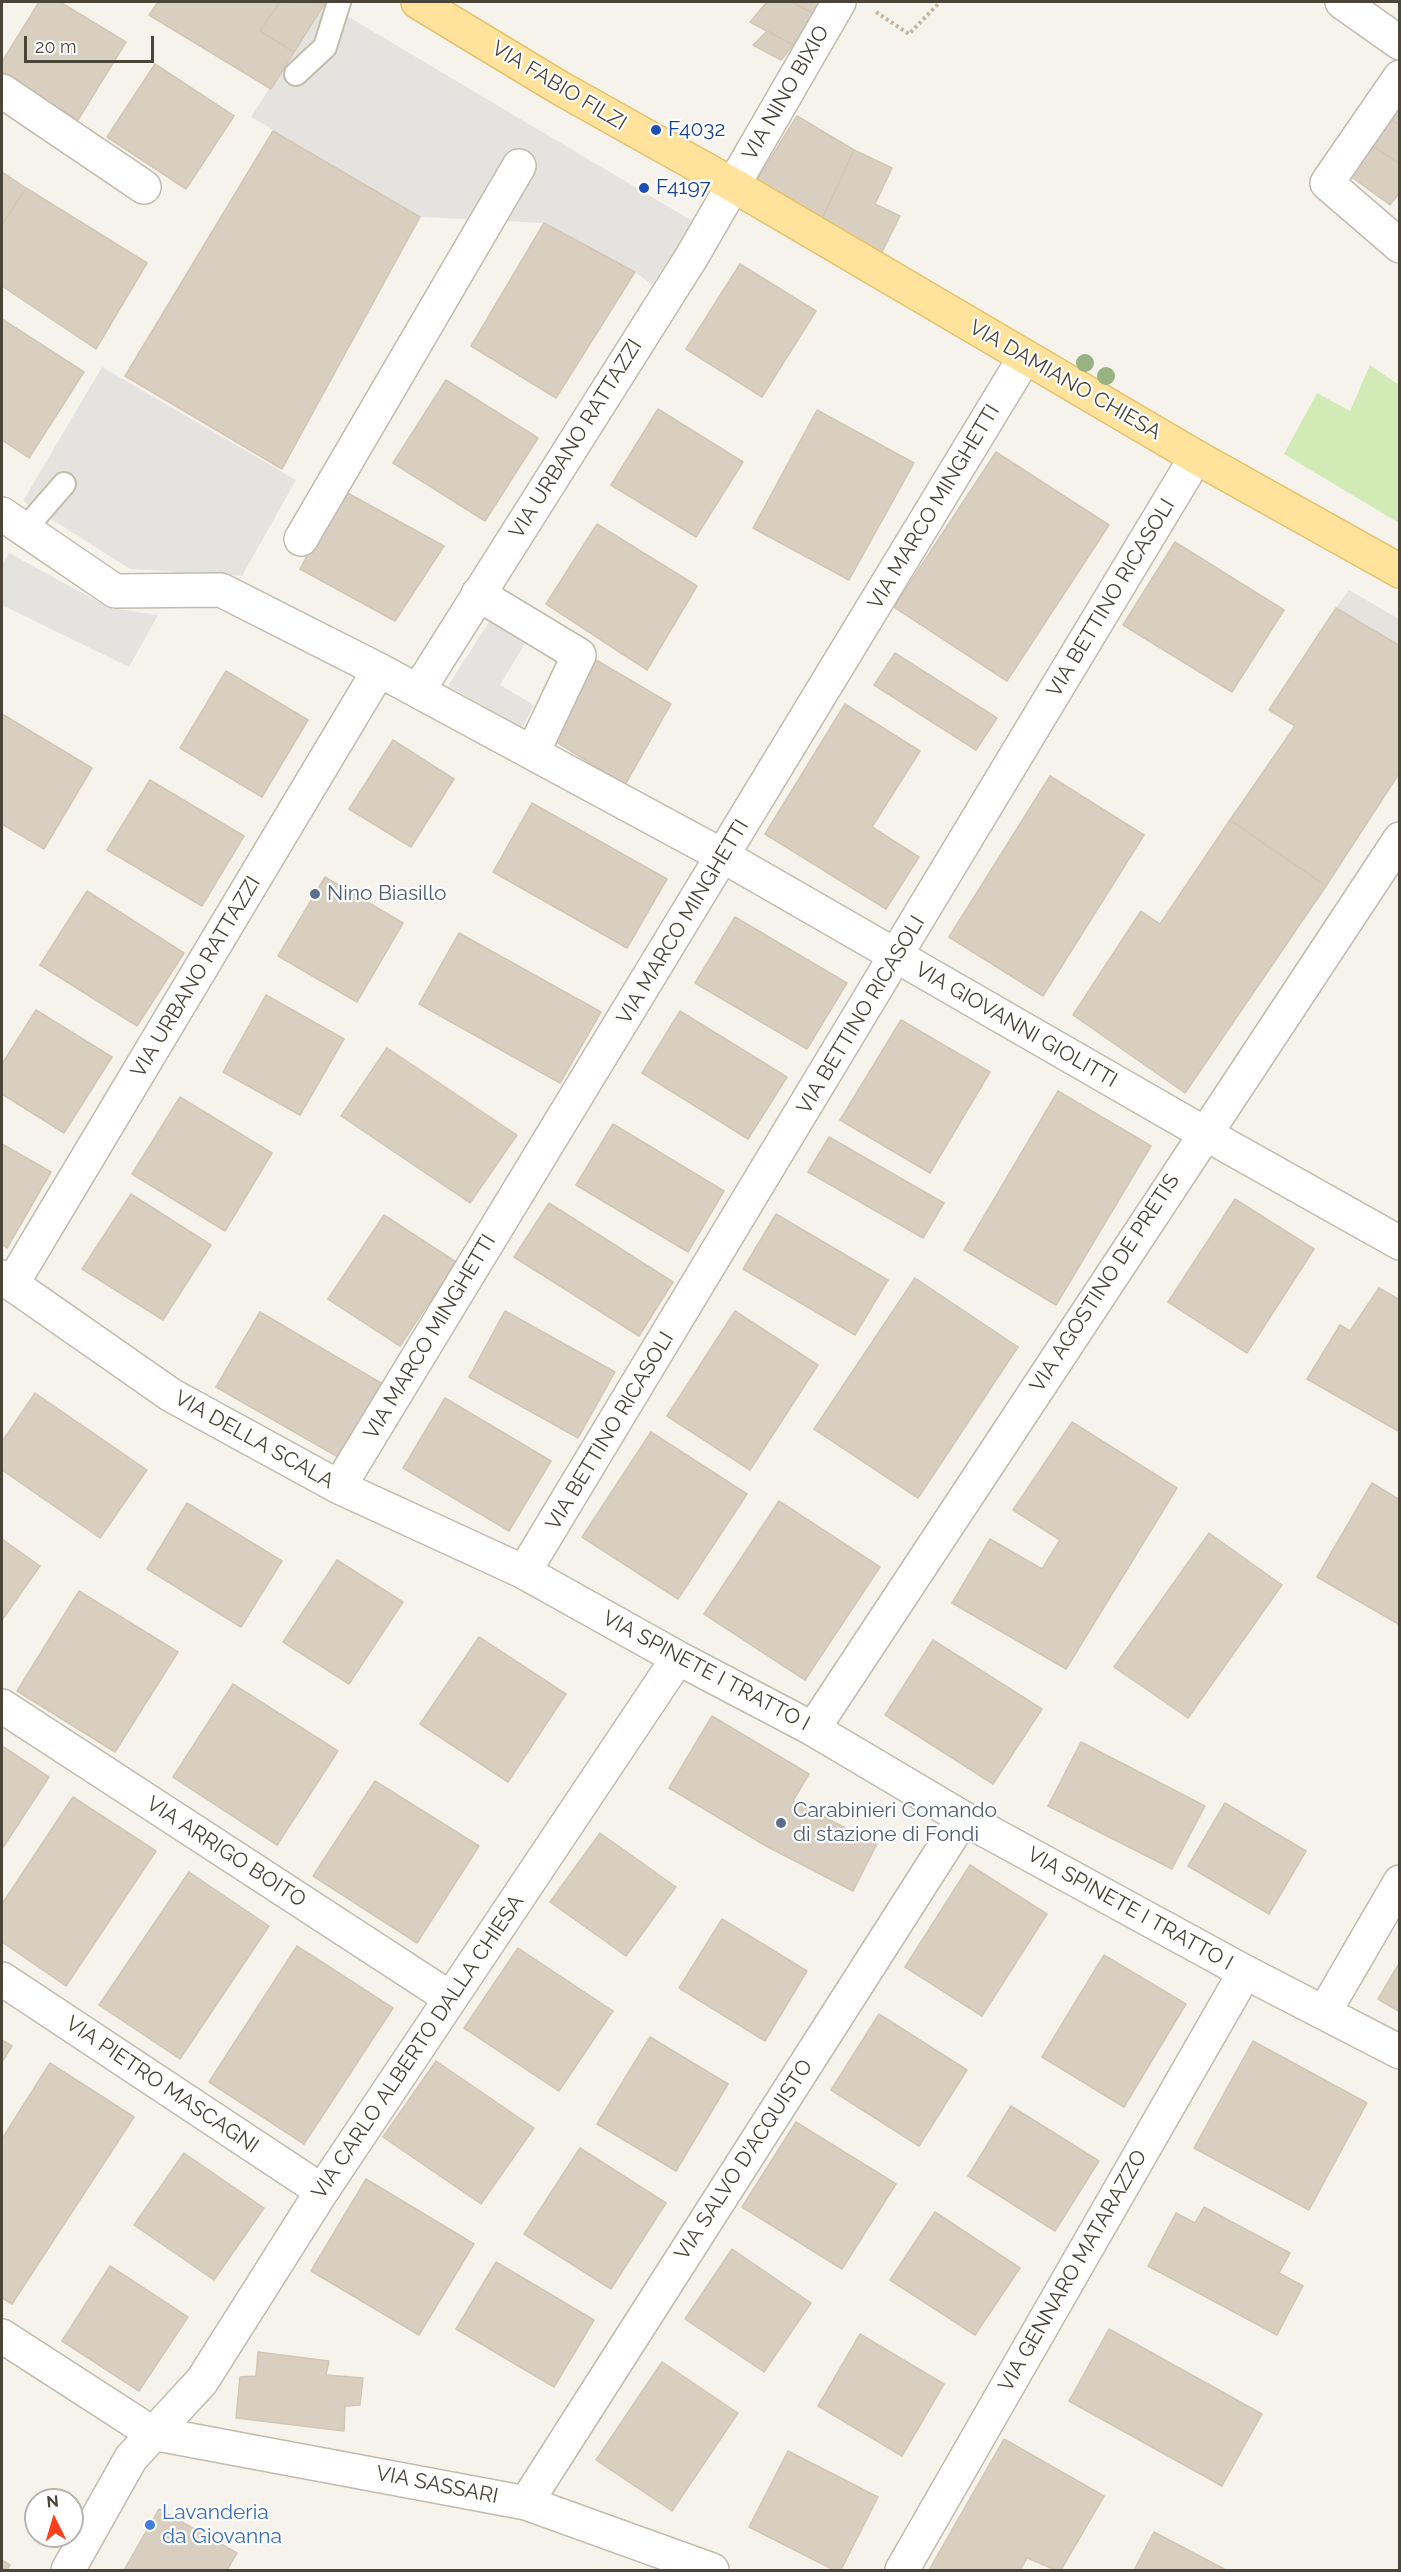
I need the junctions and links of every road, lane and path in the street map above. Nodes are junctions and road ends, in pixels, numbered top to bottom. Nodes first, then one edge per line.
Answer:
1 (339, 2) edge
2 (418, 2) edge
3 (940, 2) edge
4 (854, 5) edge
5 (1354, 5) edge
6 (1400, 43) edge
7 (296, 74) dead end
8 (1400, 77) edge
9 (2, 91) edge
10 (519, 166) dead end
11 (733, 185) junction
12 (144, 187) dead end
13 (1400, 246) edge
14 (1025, 357) junction
15 (1196, 457) junction
16 (64, 484) dead end
17 (13, 522) edge
18 (301, 538) dead end
19 (1400, 572) edge
20 (477, 594) junction
21 (380, 670) junction
22 (418, 691) junction
23 (533, 752) junction
24 (1400, 839) edge
25 (723, 856) junction
26 (896, 956) junction
27 (1204, 1133) junction
28 (1400, 1243) edge
29 (7, 1281) edge
30 (339, 1487) junction
31 (524, 1572) junction
32 (678, 1658) junction
33 (2, 1706) edge
34 (813, 1728) junction
35 (963, 1818) junction
36 (1400, 1882) edge
37 (1245, 1972) junction
38 (2, 1979) edge
39 (450, 1998) junction
40 (1324, 2011) junction
41 (1400, 2052) edge
42 (322, 2191) junction
43 (2, 2336) edge
44 (152, 2433) junction
45 (526, 2503) junction
46 (68, 2571) edge
47 (712, 2571) edge
48 (902, 2571) edge

1 - 7 lane
2 - 11 main road, VIA FABIO FILZI
3 - 4 path
4 - 11 street, VIA NINO BIXIO
5 - 6 street
8 - 13 street
9 - 12 street
10 - 18 street
11 - 14 main road, VIA DAMIANO CHIESA
11 - 20 street, VIA URBANO RATTAZZI
14 - 15 main road, VIA DAMIANO CHIESA
14 - 25 street, VIA MARCO MINGHETTI
15 - 19 main road, VIA DAMIANO CHIESA
15 - 26 street, VIA BETTINO RICASOLI
16 - 17 lane
17 - 21 street, VIA GIOVANNI GIOLITTI
20 - 22 street, VIA URBANO RATTAZZI
20 - 23 street
21 - 22 street, VIA GIOVANNI GIOLITTI
21 - 29 street, VIA URBANO RATTAZZI
22 - 23 street, VIA GIOVANNI GIOLITTI
23 - 25 street, VIA GIOVANNI GIOLITTI
24 - 27 street, VIA AGOSTINO DE PRETIS
25 - 26 street, VIA GIOVANNI GIOLITTI
25 - 30 street, VIA MARCO MINGHETTI
26 - 27 street, VIA GIOVANNI GIOLITTI
26 - 31 street, VIA BETTINO RICASOLI
27 - 28 street, VIA GIOVANNI GIOLITTI
27 - 34 street, VIA AGOSTINO DE PRETIS
29 - 30 street, VIA DELLA SCALA
30 - 31 street, VIA DELLA SCALA
31 - 32 street, VIA SPINETE I TRATTO I
32 - 34 street, VIA SPINETE I TRATTO I
32 - 39 street, VIA CARLO ALBERTO DALLA CHIESA
33 - 39 street, VIA ARRIGO BOITO
34 - 35 street, VIA SPINETE I TRATTO I
35 - 37 street, VIA SPINETE I TRATTO I
35 - 45 street, VIA SALVO D'ACQUISTO
36 - 40 street
37 - 40 street, VIA SPINETE I TRATTO I
37 - 48 street, VIA GENNARO MATARAZZO
38 - 42 street, VIA PIETRO MASCAGNI
39 - 42 street, VIA CARLO ALBERTO DALLA CHIESA
40 - 41 street, VIA SPINETE I TRATTO I
42 - 44 street, VIA CARLO ALBERTO DALLA CHIESA
43 - 44 street
44 - 45 street, VIA SASSARI
44 - 46 street, VIA CARLO ALBERTO DALLA CHIESA
45 - 47 street, VIA SASSARI

